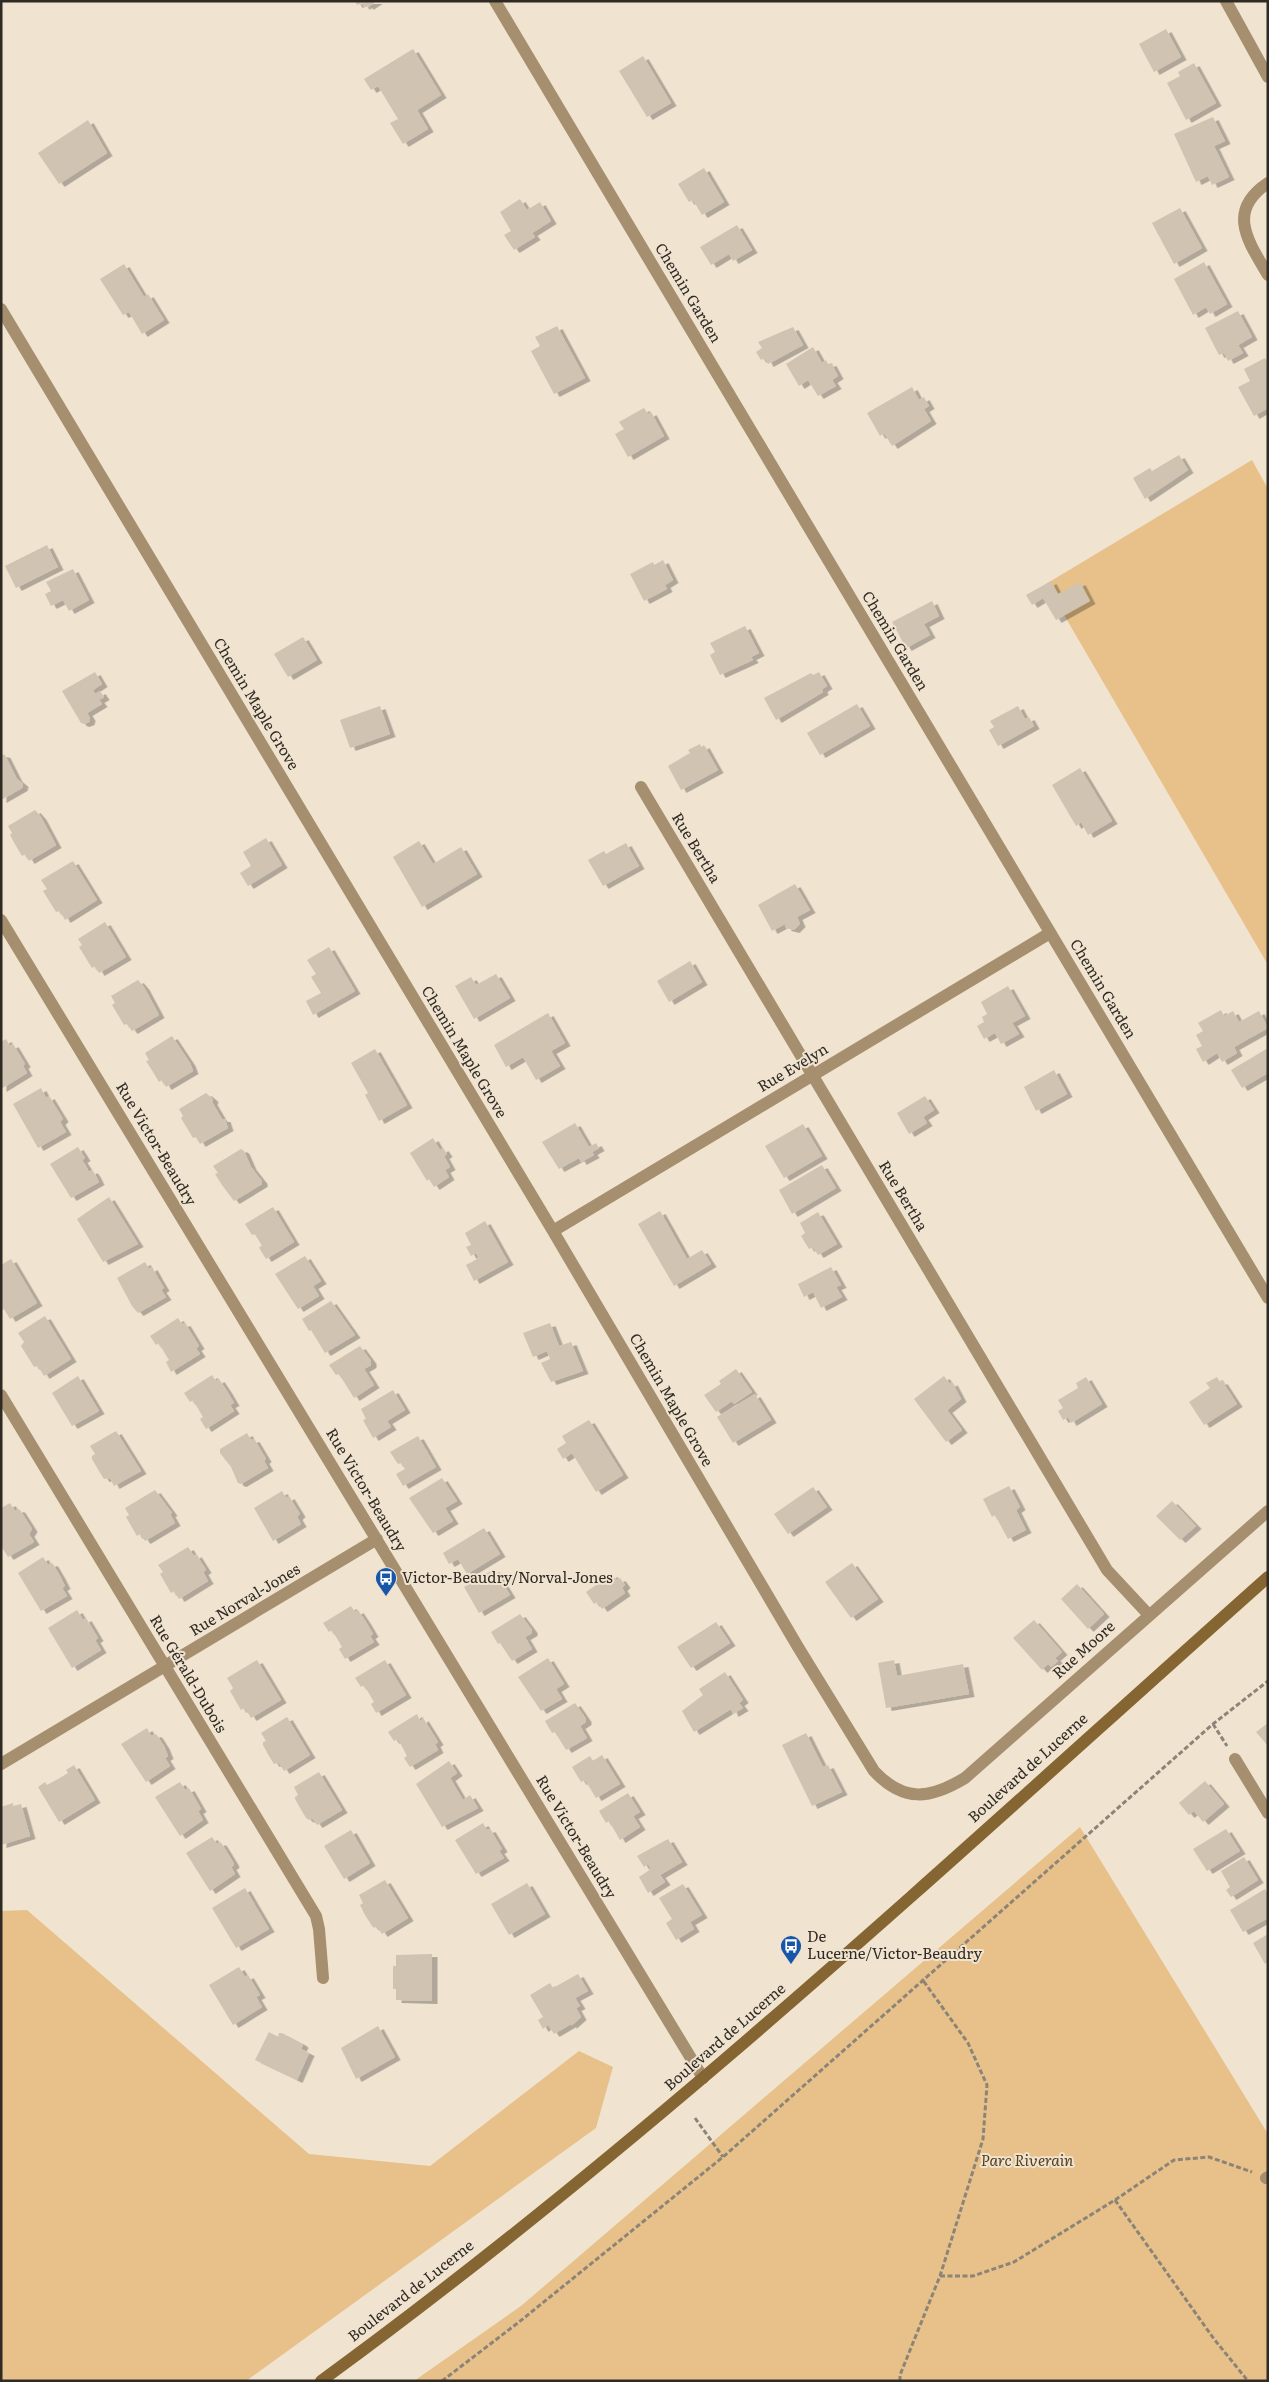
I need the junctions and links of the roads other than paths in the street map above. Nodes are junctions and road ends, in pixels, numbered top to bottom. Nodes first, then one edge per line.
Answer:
1 (495, 1) edge
2 (1226, 1) edge
3 (1268, 77) edge
4 (1268, 183) edge
5 (1268, 275) edge
6 (1, 309) edge
7 (640, 787) dead end
8 (1, 920) edge
9 (1050, 933) junction
10 (812, 1075) junction
11 (552, 1232) junction
12 (1268, 1298) edge
13 (1, 1395) edge
14 (1268, 1511) edge
15 (377, 1539) junction
16 (1268, 1577) edge
17 (1148, 1614) junction
18 (165, 1668) junction
19 (1235, 1759) road end
20 (1, 1764) edge
21 (914, 1795) joint
22 (1268, 1813) edge
23 (323, 1978) dead end
24 (703, 2078) junction
25 (321, 2381) edge

1 - 9 street, Chemin Garden
2 - 3 street
4 - 5 street
6 - 11 street, Chemin Maple Grove
7 - 10 street, Rue Bertha
8 - 15 street, Rue Victor-Beaudry
9 - 10 street, Rue Evelyn
9 - 12 street, Chemin Garden
10 - 11 street, Rue Evelyn
10 - 17 street, Rue Bertha
11 - 21 street, Chemin Maple Grove
13 - 18 street, Rue Gérald-Dubois
14 - 17 street, Rue Moore
15 - 18 street, Rue Norval-Jones
15 - 24 street, Rue Victor-Beaudry
16 - 24 main road, Boulevard de Lucerne
17 - 21 street, Rue Moore
18 - 20 street, Rue Norval-Jones
18 - 23 street, Rue Gérald-Dubois
19 - 22 street
24 - 25 main road, Boulevard de Lucerne

